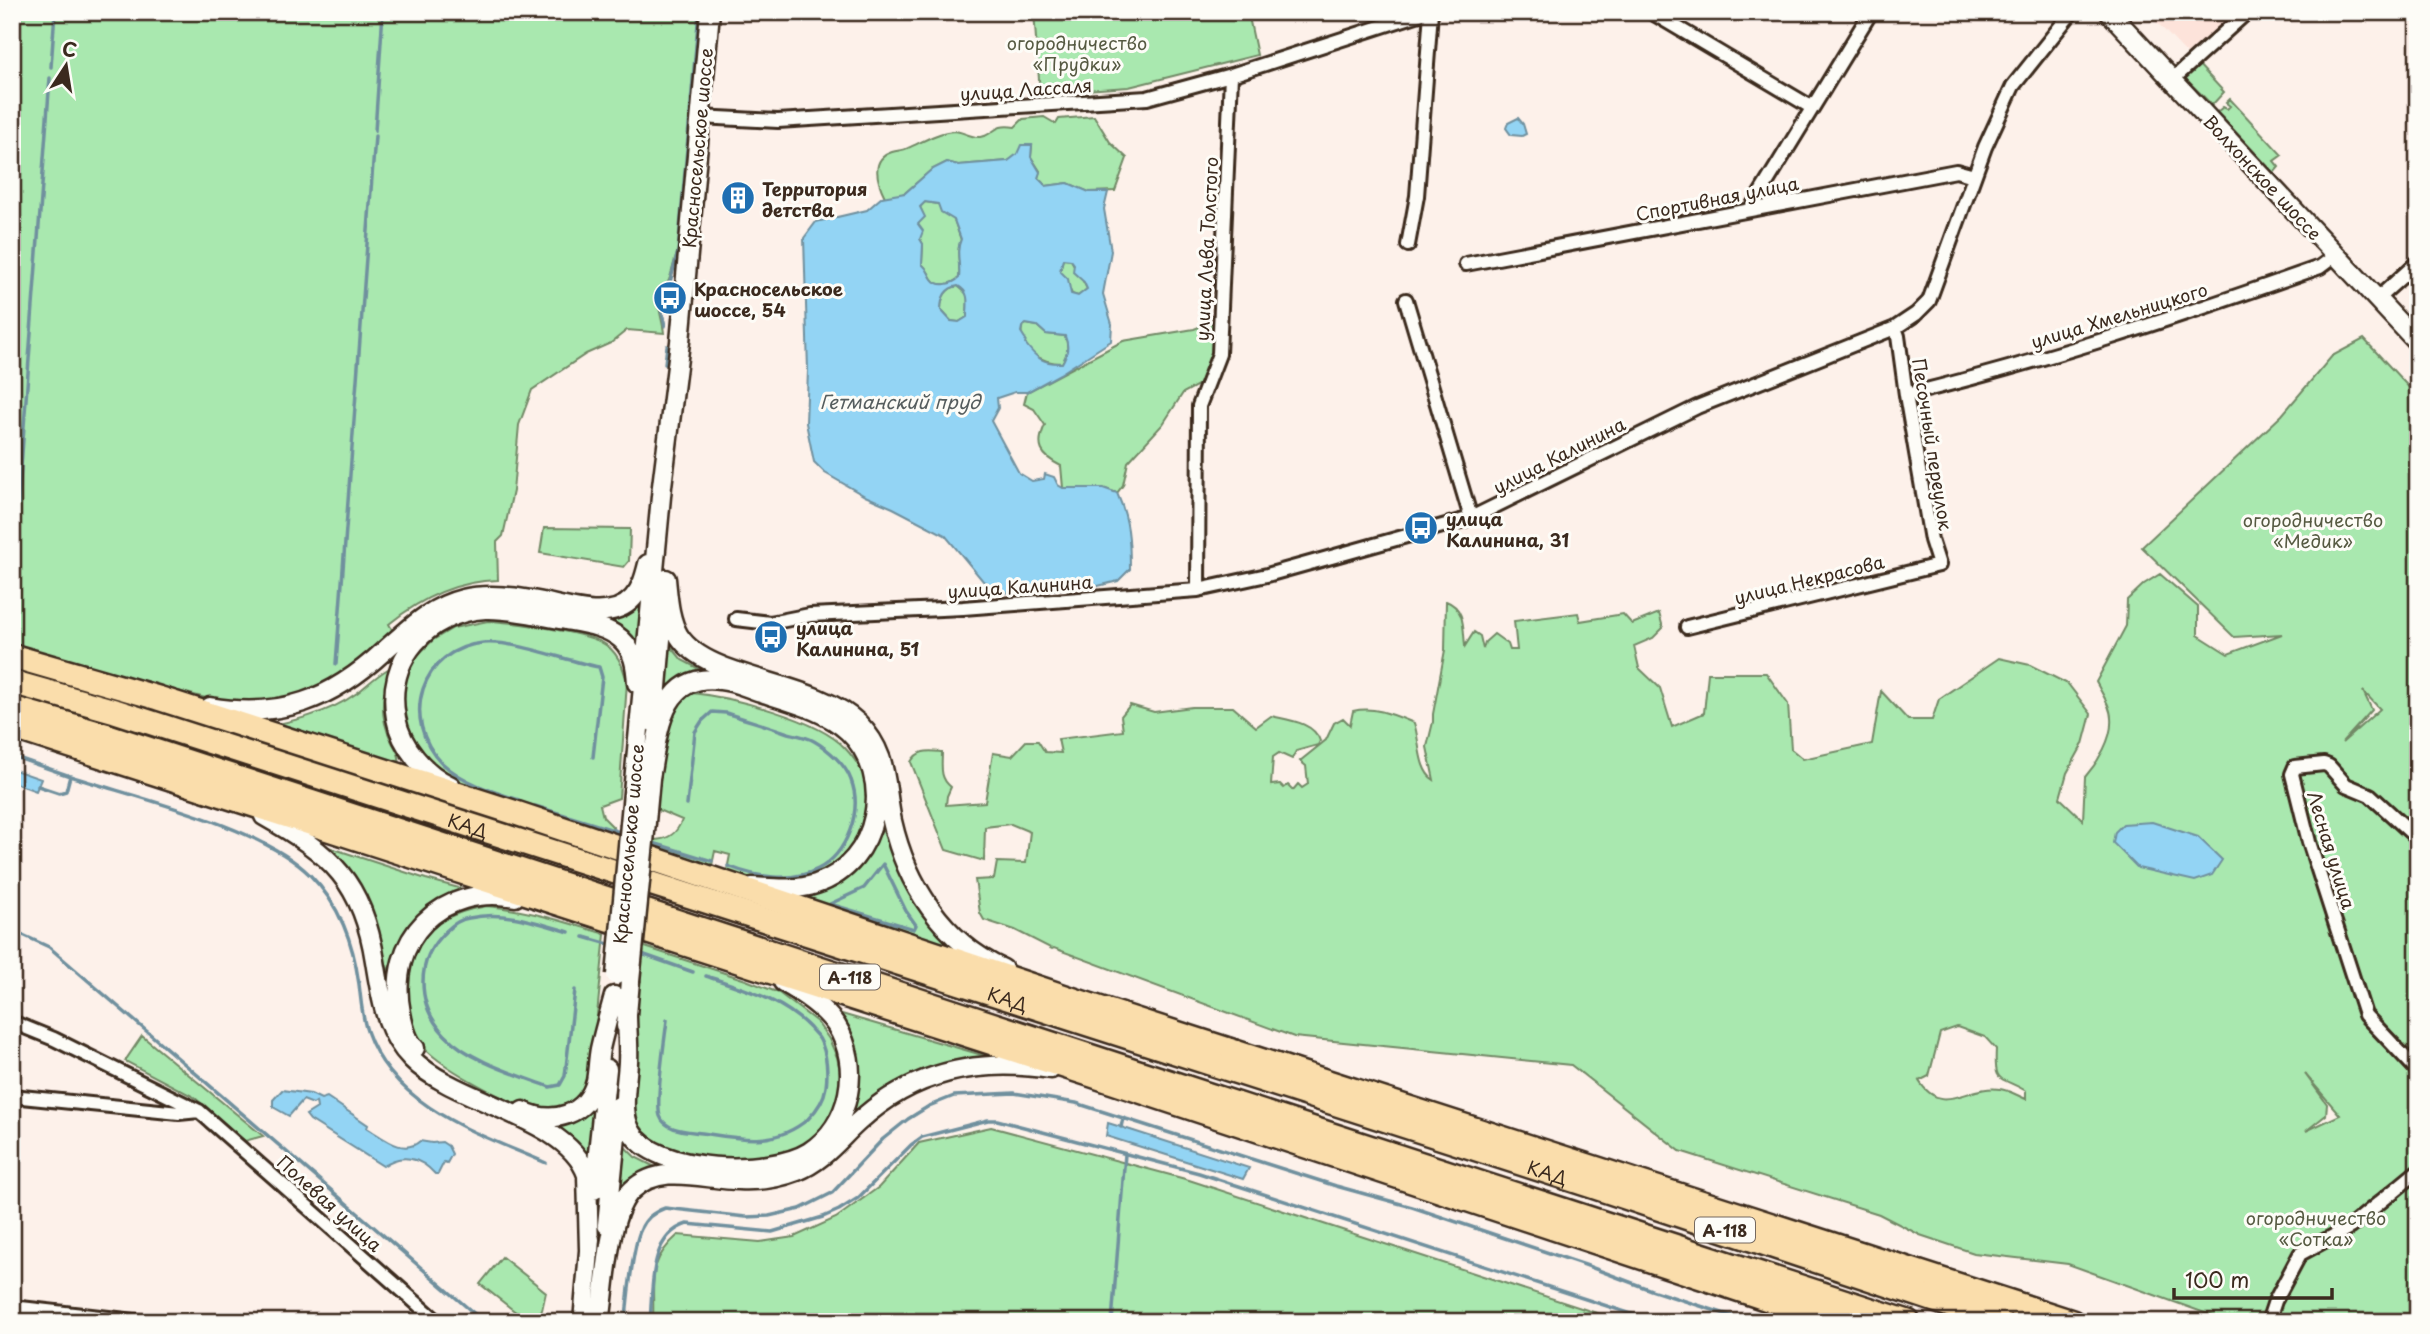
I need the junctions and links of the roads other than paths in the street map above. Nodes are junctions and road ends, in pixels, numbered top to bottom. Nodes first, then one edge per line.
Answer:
1 (710, 12) edge
2 (1428, 12) edge
3 (1651, 12) edge
4 (1678, 12) edge
5 (1871, 12) edge
6 (2072, 12) edge
7 (2109, 12) edge
8 (2247, 12) edge
9 (1670, 24) junction
10 (1231, 75) junction
11 (2172, 80) junction
12 (1811, 107) junction
13 (699, 117) junction
14 (1974, 176) junction
15 (1750, 210) junction
16 (1408, 245) dead end
17 (2336, 255) junction
18 (2418, 262) edge
19 (1466, 264) dead end
20 (2377, 299) junction
21 (1406, 300) dead end
22 (1895, 328) junction
23 (2418, 343) edge
24 (677, 367) junction
25 (1906, 395) junction
26 (662, 486) junction
27 (1471, 518) junction
28 (1939, 565) joint
29 (666, 579) junction
30 (1198, 590) junction
31 (736, 619) dead end
32 (1687, 627) dead end
33 (12, 656) edge
34 (12, 682) edge
35 (158, 698) junction
36 (12, 709) edge
37 (12, 727) edge
38 (639, 734) junction
39 (650, 778) junction
40 (224, 795) junction
41 (640, 801) junction
42 (513, 812) junction
43 (2418, 839) edge
44 (736, 886) junction
45 (584, 911) junction
46 (762, 970) junction
47 (623, 978) junction
48 (614, 996) junction
49 (1080, 1002) junction
50 (627, 1014) junction
51 (12, 1022) edge
52 (2418, 1071) edge
53 (1092, 1075) junction
54 (12, 1096) edge
55 (1392, 1102) junction
56 (199, 1111) junction
57 (2418, 1171) edge
58 (1592, 1186) junction
59 (589, 1249) junction
60 (1830, 1297) junction
61 (12, 1307) edge
62 (144, 1322) edge
63 (438, 1322) edge
64 (583, 1322) edge
65 (599, 1322) edge
66 (1837, 1322) edge
67 (1886, 1322) edge
68 (1909, 1322) edge
69 (2001, 1322) edge
70 (2072, 1322) edge
71 (2268, 1322) edge

1 - 13 main road, Красносельское шоссе
2 - 10 street, улица Лассаля
2 - 16 street
3 - 9 street
4 - 9 street
5 - 12 street
6 - 14 street, улица Калинина
7 - 11 main road, Волхонское шоссе
8 - 11 street
9 - 12 street
10 - 13 street, улица Лассаля
10 - 30 street, улица Льва Толстого
11 - 17 main road, Волхонское шоссе
12 - 15 street
13 - 24 main road, Красносельское шоссе
14 - 15 street, Спортивная улица
14 - 22 street, улица Калинина
15 - 19 street, Спортивная улица
17 - 20 main road, Волхонское шоссе
17 - 25 street, улица Хмельницкого
18 - 20 street
20 - 23 main road, Волхонское шоссе
21 - 27 street
22 - 25 street, Песочный переулок
22 - 27 street, улица Калинина
24 - 26 main road, Красносельское шоссе
24 - 29 main road, Красносельское шоссе
25 - 28 street, Песочный переулок
26 - 35 main road
26 - 38 main road, Красносельское шоссе
27 - 30 street, улица Калинина
28 - 32 street, улица Некрасова
29 - 39 main road, Красносельское шоссе
29 - 49 main road
30 - 31 street, улица Калинина
33 - 35 highway
34 - 58 highway, КАД / А-118
35 - 42 highway
36 - 60 highway, КАД / А-118
37 - 40 highway
38 - 41 main road, Красносельское шоссе
38 - 42 main road
39 - 41 main road, Красносельское шоссе
39 - 44 main road
40 - 45 highway
40 - 59 main road
41 - 47 main road, Красносельское шоссе, bridge
42 - 44 highway
43 - 52 street, Лесная улица
44 - 49 highway
45 - 46 highway
45 - 48 main road
46 - 50 main road
46 - 53 highway
47 - 48 main road, Красносельское шоссе
47 - 50 main road, Красносельское шоссе
48 - 59 main road, Красносельское шоссе
49 - 55 highway
50 - 65 main road, Красносельское шоссе
51 - 56 street, Полевая улица
53 - 65 main road
53 - 66 highway
54 - 56 street
55 - 58 highway
55 - 70 highway
56 - 63 street, Полевая улица
57 - 71 street
58 - 69 highway, КАД / А-118
59 - 64 main road, Красносельское шоссе
60 - 67 highway
60 - 68 highway, КАД / А-118
61 - 62 street

